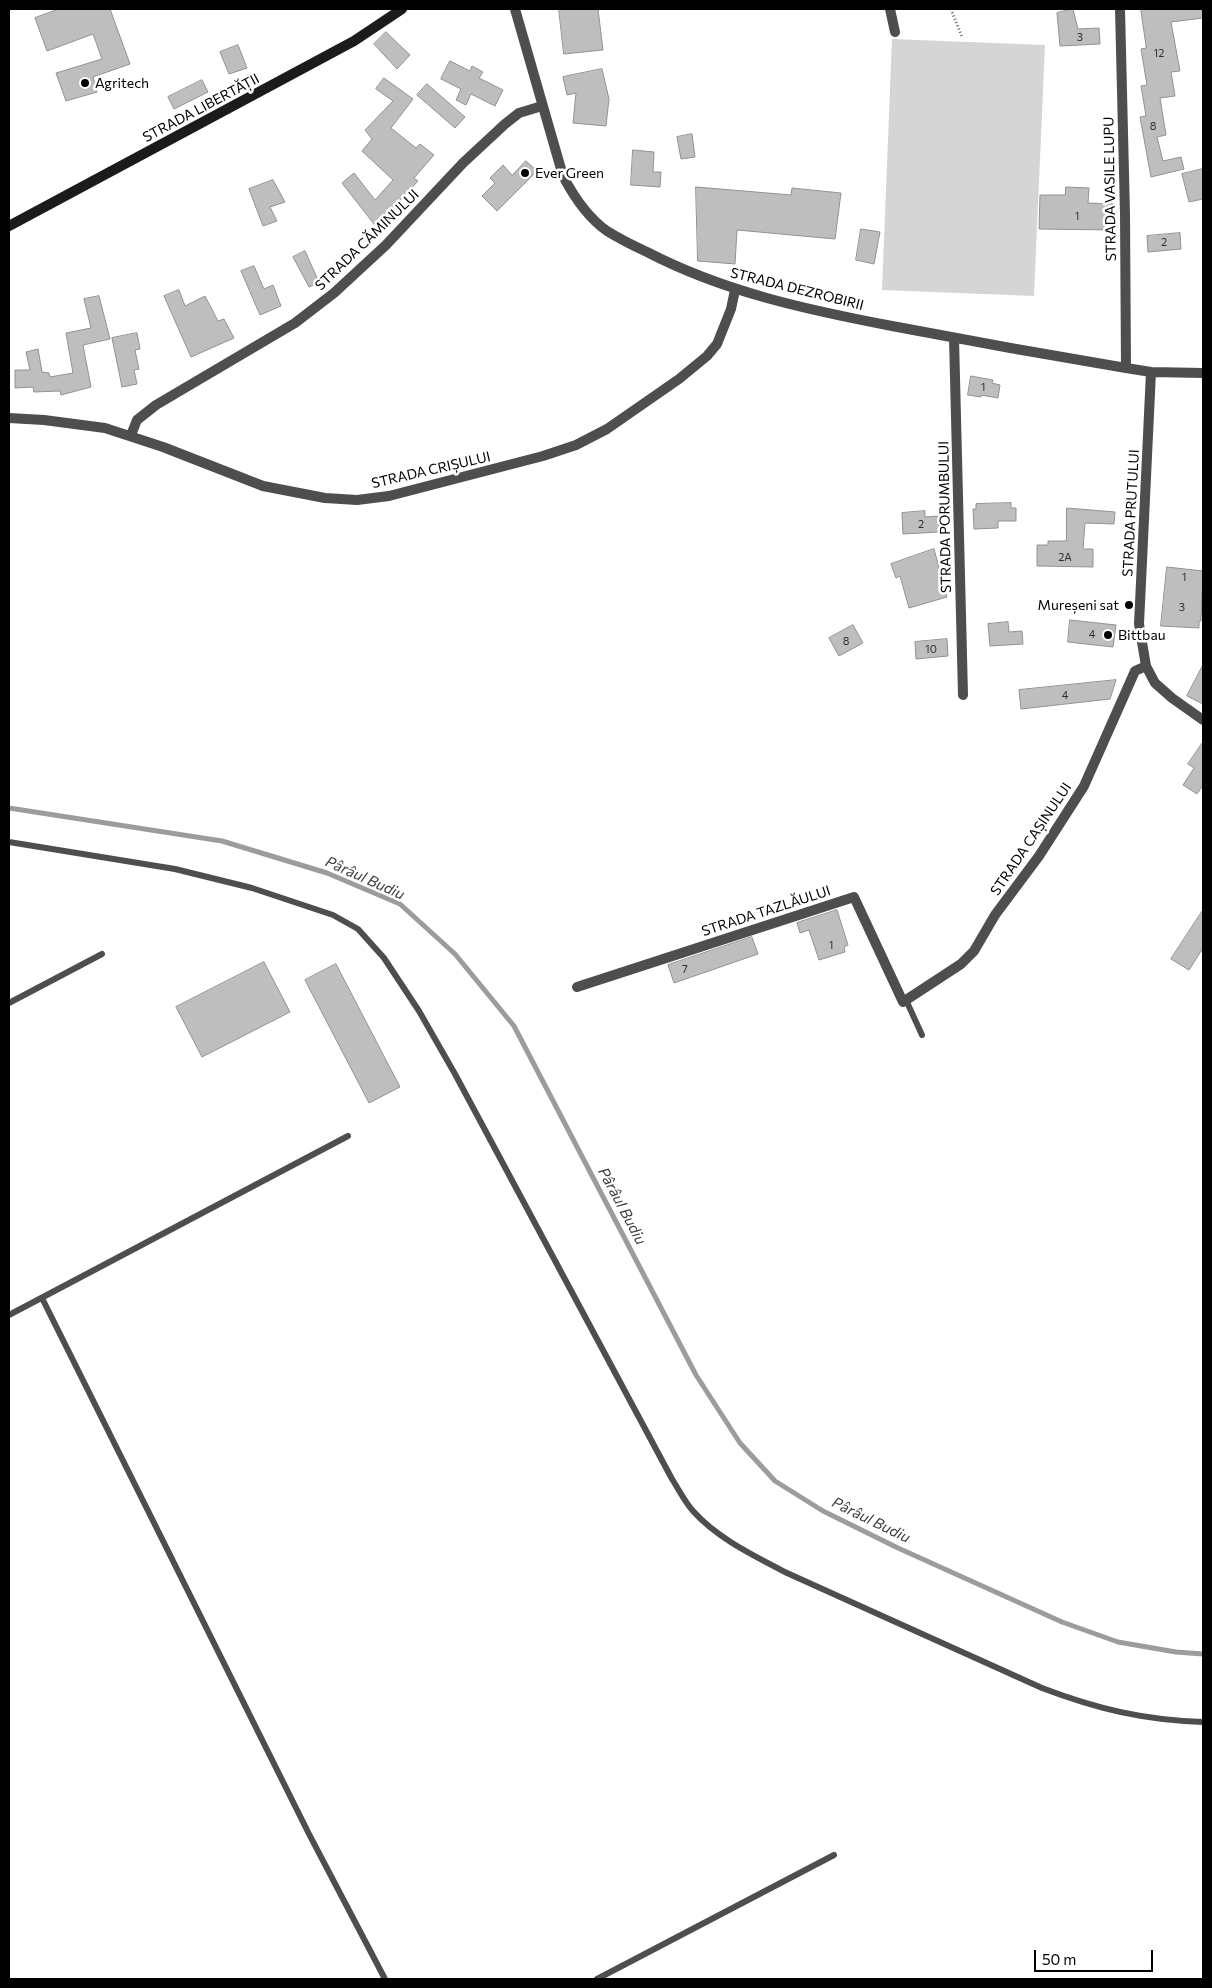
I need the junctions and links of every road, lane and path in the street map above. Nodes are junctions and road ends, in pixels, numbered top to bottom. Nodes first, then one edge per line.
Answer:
1 (402, 9) edge
2 (515, 9) edge
3 (890, 9) edge
4 (951, 9) edge
5 (1120, 9) edge
6 (895, 32) dead end
7 (962, 37) dead end
8 (542, 106) junction
9 (9, 226) edge
10 (735, 290) junction
11 (954, 338) junction
12 (1126, 368) junction
13 (1151, 372) junction
14 (1203, 373) edge
15 (9, 418) edge
16 (131, 435) junction
17 (1146, 666) junction
18 (963, 695) dead end
19 (1203, 720) edge
20 (9, 842) edge
21 (102, 954) dead end
22 (577, 988) dead end
23 (904, 1001) junction
24 (9, 1003) edge
25 (922, 1035) dead end
26 (348, 1136) dead end
27 (42, 1298) junction
28 (9, 1315) edge
29 (1203, 1722) edge
30 (834, 1855) dead end
31 (385, 1979) edge
32 (597, 1979) edge

1 - 9 main road, STRADA LIBERTĂȚII
2 - 8 street, STRADA DEZROBIRII
3 - 6 street
4 - 7 path
5 - 12 street, STRADA VASILE LUPU
8 - 10 street, STRADA DEZROBIRII
8 - 16 street, STRADA CĂMINULUI
10 - 11 street, STRADA DEZROBIRII
10 - 16 street, STRADA CRIȘULUI
11 - 12 street, STRADA DEZROBIRII
11 - 18 street, STRADA PORUMBULUI
12 - 13 street, STRADA DEZROBIRII
13 - 14 street, STRADA DEZROBIRII
13 - 17 street, STRADA PRUTULUI
15 - 16 street, STRADA CRIȘULUI
17 - 19 street, STRADA PRUTULUI
17 - 23 street, STRADA CAȘINULUI
20 - 29 lane
21 - 24 lane
22 - 23 street, STRADA TAZLĂULUI
23 - 25 lane
26 - 27 lane
27 - 28 lane
27 - 31 lane
30 - 32 lane

